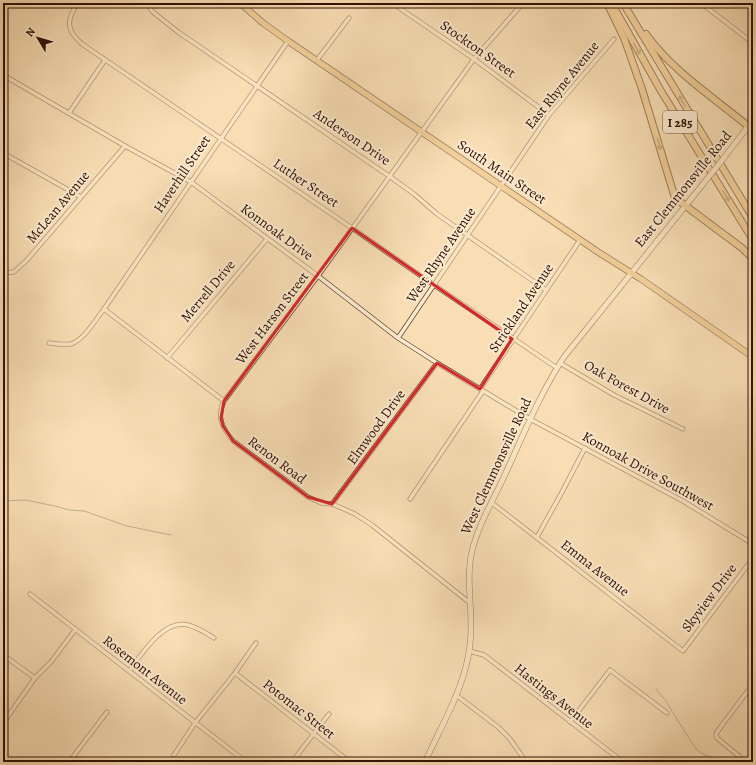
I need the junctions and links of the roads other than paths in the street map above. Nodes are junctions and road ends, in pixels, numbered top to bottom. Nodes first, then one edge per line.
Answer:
1 (78, 3) edge
2 (146, 3) edge
3 (240, 3) edge
4 (392, 3) edge
5 (522, 3) edge
6 (607, 3) edge
7 (611, 3) edge
8 (624, 3) edge
9 (702, 3) edge
10 (349, 18) dead end
11 (614, 39) dead end
12 (288, 41) junction
13 (753, 43) edge
14 (474, 59) junction
15 (105, 60) junction
16 (317, 60) junction
17 (3, 75) edge
18 (256, 85) junction
19 (68, 113) junction
20 (549, 115) junction
21 (753, 120) edge
22 (751, 128) edge
23 (422, 132) junction
24 (220, 138) junction
25 (125, 146) junction
26 (3, 153) edge
27 (389, 176) junction
28 (191, 182) junction
29 (501, 185) junction
30 (81, 197) junction
31 (686, 206) junction
32 (753, 218) edge
33 (352, 228) junction
34 (467, 236) junction
35 (266, 238) junction
36 (580, 240) junction
37 (753, 240) edge
38 (753, 259) edge
39 (3, 273) edge
40 (631, 273) junction
41 (318, 276) junction
42 (434, 286) junction
43 (546, 290) junction
44 (104, 309) junction
45 (398, 338) junction
46 (512, 339) junction
47 (49, 343) dead end
48 (753, 357) edge
49 (167, 358) junction
50 (437, 363) junction
51 (560, 363) junction
52 (557, 368) junction
53 (482, 390) junction
54 (224, 402) junction
55 (530, 419) junction
56 (683, 429) dead end
57 (585, 448) junction
58 (410, 499) dead end
59 (492, 503) junction
60 (332, 504) junction
61 (537, 537) junction
62 (753, 544) edge
63 (753, 558) edge
64 (30, 594) dead end
65 (470, 603) junction
66 (75, 630) junction
67 (214, 638) dead end
68 (256, 643) dead end
69 (469, 651) junction
70 (684, 651) joint
71 (3, 655) edge
72 (129, 671) junction
73 (235, 673) junction
74 (35, 678) junction
75 (753, 684) edge
76 (456, 695) junction
77 (107, 712) dead end
78 (667, 713) dead end
79 (330, 714) dead end
80 (570, 722) junction
81 (3, 723) edge
82 (195, 723) junction
83 (313, 734) junction
84 (174, 755) dead end
85 (69, 762) edge
86 (246, 762) edge
87 (292, 762) edge
88 (350, 762) edge
89 (425, 762) edge
90 (526, 762) edge
91 (623, 762) edge
92 (746, 762) edge

1 - 15 street, Luther Street
2 - 18 street, Anderson Drive
3 - 12 main road, South Main Street
4 - 14 street, Stockton Street
5 - 14 street, West Harson Street
6 -> 31 highway
7 -> 37 highway, I 285
8 - 22 highway
32 -> 8 highway, I 285
9 - 13 street
10 - 16 street
11 - 20 street, East Rhyne Avenue
12 - 16 main road, South Main Street
12 - 18 street, Haverhill Street
14 - 20 street, Stockton Street
14 - 23 street, West Harson Street
15 - 19 street
15 - 24 street, Luther Street
16 - 23 main road, South Main Street
17 - 19 street, Konnoak Drive
18 - 24 street, Haverhill Street
18 - 27 street, Anderson Drive
19 - 25 street, Konnoak Drive
20 - 29 street, East Rhyne Avenue
21 - 22 main road, East Clemmonsville Road
22 - 31 main road, East Clemmonsville Road, bridge
23 - 27 street, West Harson Street
23 - 29 main road, South Main Street
24 - 28 street, Haverhill Street
24 - 33 street, Luther Street
25 - 28 street, Konnoak Drive
25 - 30 street, McLean Avenue
26 - 30 street
27 - 33 street, West Harson Street
27 - 34 street, Anderson Drive
28 - 35 street, Konnoak Drive
28 - 44 street, Haverhill Street
29 - 34 street, West Rhyne Avenue
29 - 36 main road, South Main Street
30 - 39 street, McLean Avenue
31 - 38 highway
31 - 40 main road, East Clemmonsville Road
33 - 41 street, West Harson Street
33 - 42 street, Luther Street
34 - 42 street, West Rhyne Avenue
34 - 43 street, Anderson Drive
35 - 41 street, Konnoak Drive
35 - 49 street, Merrell Drive
36 - 40 main road, South Main Street
36 - 43 street, Strickland Avenue
40 - 48 main road, South Main Street
40 - 51 main road, West Clemmonsville Road
41 - 45 street, Konnoak Drive
41 - 54 street, West Harson Street
42 - 45 street, West Rhyne Avenue
42 - 46 street, Luther Street
43 - 46 street, Strickland Avenue
44 - 47 street, Haverhill Street
44 - 49 street
45 - 50 street, Konnoak Drive
46 - 52 street, Luther Street
46 - 53 street, Strickland Avenue
49 - 54 street
50 - 53 street, Konnoak Drive
50 - 60 street, Elmwood Drive
51 - 52 main road, West Clemmonsville Road
51 - 56 street, Oak Forest Drive
52 - 55 main road, West Clemmonsville Road
53 - 55 street, Konnoak Drive
53 - 58 street, Strickland Avenue
54 - 60 street, Renon Road
55 - 57 street, Konnoak Drive Southwest
55 - 59 main road, West Clemmonsville Road
57 - 61 street
57 - 62 street, Konnoak Drive Southwest
59 - 61 street, Emma Avenue
59 - 65 main road, West Clemmonsville Road
60 - 65 street, Renon Road
61 - 70 street, Emma Avenue
63 - 70 street, Skyview Drive
64 - 66 street, Rosemont Avenue
65 - 69 main road, West Clemmonsville Road
66 - 72 street, Rosemont Avenue
66 - 74 street
67 - 72 street
68 - 73 street
69 - 76 main road, West Clemmonsville Road
69 - 80 street, Hastings Avenue
71 - 74 street
72 - 82 street, Rosemont Avenue
73 - 82 street
73 - 83 street, Potomac Street
74 - 81 street
75 - 92 street
76 - 89 main road, West Clemmonsville Road
76 - 90 street
77 - 85 street
78 - 80 street
79 - 83 street
80 - 91 street, Hastings Avenue
82 - 84 street
82 - 86 street, Rosemont Avenue
83 - 87 street
83 - 88 street, Potomac Street

